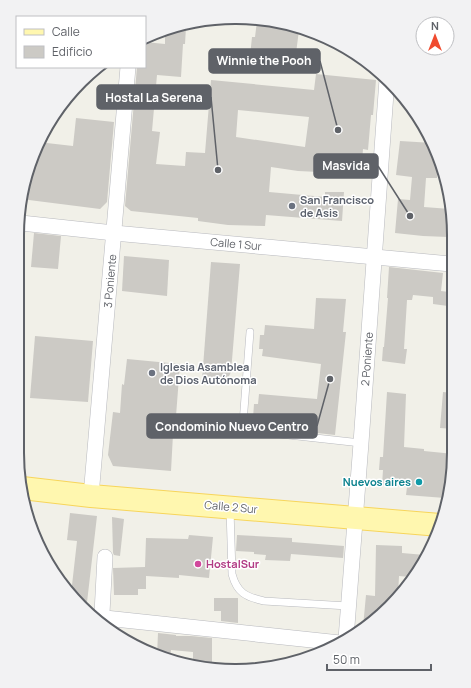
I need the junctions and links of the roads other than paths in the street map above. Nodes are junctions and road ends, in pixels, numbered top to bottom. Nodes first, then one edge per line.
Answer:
1 (128, 68) edge
2 (387, 88) edge
3 (24, 223) edge
4 (114, 233) junction
5 (374, 257) junction
6 (447, 264) edge
7 (250, 332) dead end
8 (361, 443) junction
9 (32, 490) edge
10 (91, 496) junction
11 (230, 507) junction
12 (355, 518) junction
13 (434, 525) edge
14 (105, 557) dead end
15 (348, 606) junction
16 (346, 632) edge
17 (329, 642) edge

1 - 4 street, 3 Poniente
2 - 5 street, 2 Poniente
3 - 4 street, Calle 1 Sur
4 - 5 street, Calle 1 Sur
4 - 10 street, 3 Poniente
5 - 6 street, Calle 1 Sur
5 - 8 street, 2 Poniente
7 - 8 lane
8 - 12 street, 2 Poniente
9 - 10 main road, Calle 2 Sur
10 - 11 main road, Calle 2 Sur
11 - 12 main road, Calle 2 Sur
11 - 15 lane
12 - 13 main road, Calle 2 Sur
12 - 15 street, 2 Poniente
14 - 17 street
15 - 16 street, 2 Poniente

